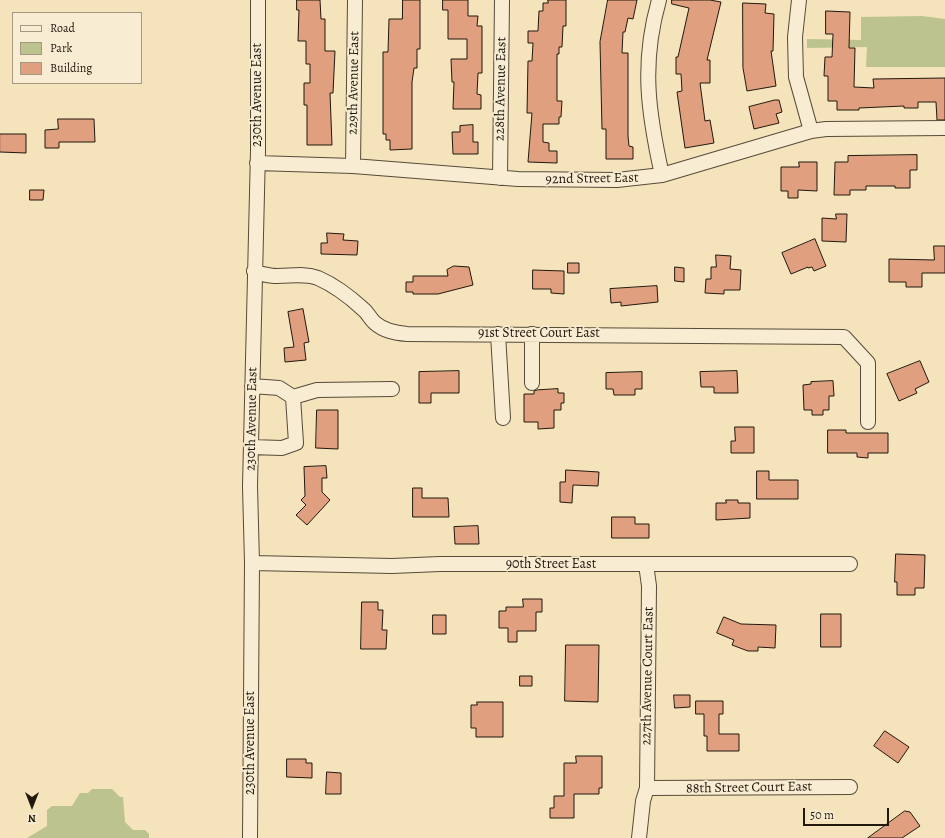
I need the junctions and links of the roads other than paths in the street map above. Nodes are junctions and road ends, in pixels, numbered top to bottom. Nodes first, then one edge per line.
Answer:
1 (258, 0) edge
2 (355, 0) edge
3 (502, 0) edge
4 (659, 0) edge
5 (799, 0) edge
6 (945, 128) edge
7 (811, 131) junction
8 (257, 163) junction
9 (353, 166) junction
10 (662, 175) junction
11 (500, 178) junction
12 (254, 271) junction
13 (498, 334) junction
14 (532, 334) junction
15 (532, 383) dead end
16 (252, 386) junction
17 (392, 389) dead end
18 (293, 396) junction
19 (503, 418) dead end
20 (868, 422) dead end
21 (251, 447) junction
22 (252, 563) junction
23 (646, 564) junction
24 (850, 564) dead end
25 (850, 787) dead end
26 (647, 788) junction
27 (250, 838) edge
28 (639, 838) edge

1 - 8 street, 230th Avenue East
2 - 9 street, 229th Avenue East
3 - 11 street, 228th Avenue East
4 - 10 street
5 - 7 street
6 - 7 street, 92nd Street East
7 - 10 street, 92nd Street East
8 - 9 street, 92nd Street East
8 - 12 street, 230th Avenue East
9 - 11 street, 92nd Street East
10 - 11 street, 92nd Street East
12 - 13 street, 91st Street Court East
12 - 16 street, 230th Avenue East
13 - 14 street, 91st Street Court East
13 - 19 street
14 - 15 street
14 - 20 street, 91st Street Court East
16 - 18 street
16 - 21 street, 230th Avenue East
17 - 18 street
18 - 21 street
21 - 22 street, 230th Avenue East
22 - 23 street, 90th Street East
22 - 27 street, 230th Avenue East
23 - 24 street, 90th Street East
23 - 26 street, 227th Avenue Court East
25 - 26 street, 88th Street Court East
26 - 28 street, 227th Avenue Court East

